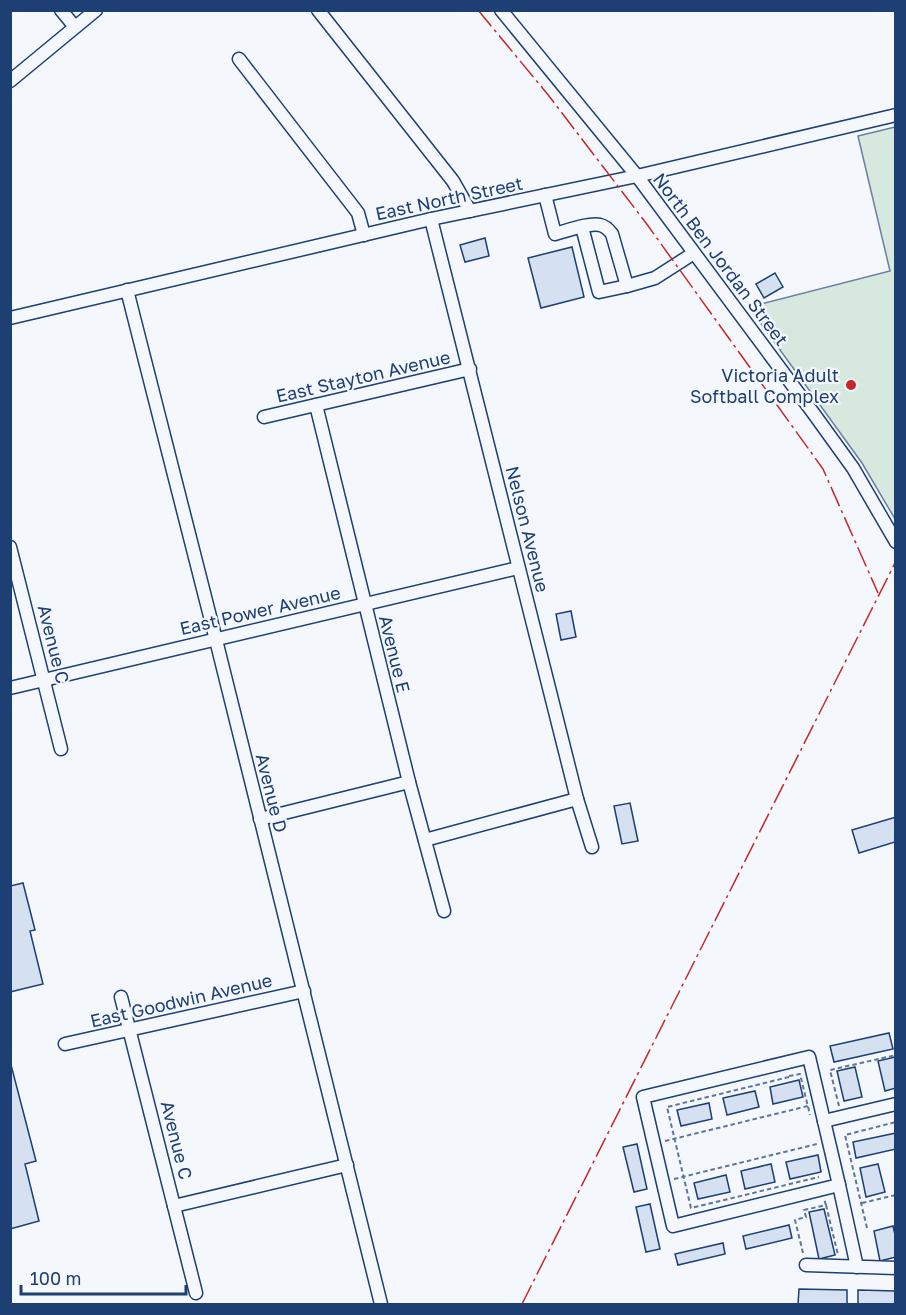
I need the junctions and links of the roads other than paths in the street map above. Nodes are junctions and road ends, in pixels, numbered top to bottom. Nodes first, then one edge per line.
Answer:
1 (61, 10) edge
2 (96, 10) edge
3 (318, 10) edge
4 (501, 10) edge
5 (75, 27) junction
6 (239, 58) dead end
7 (10, 81) edge
8 (896, 115) edge
9 (637, 176) junction
10 (545, 195) junction
11 (470, 211) junction
12 (431, 219) junction
13 (582, 227) junction
14 (364, 235) junction
15 (694, 253) junction
16 (627, 286) junction
17 (127, 290) junction
18 (10, 318) edge
19 (470, 369) junction
20 (316, 405) junction
21 (264, 417) dead end
22 (896, 542) edge
23 (10, 547) edge
24 (519, 568) junction
25 (364, 604) junction
26 (216, 640) junction
27 (45, 680) junction
28 (10, 688) edge
29 (61, 749) dead end
30 (409, 782) junction
31 (577, 799) junction
32 (260, 819) junction
33 (425, 840) junction
34 (592, 847) dead end
35 (444, 911) dead end
36 (304, 991) junction
37 (121, 997) dead end
38 (131, 1030) junction
39 (66, 1044) dead end
40 (896, 1104) edge
41 (824, 1121) junction
42 (347, 1165) junction
43 (839, 1185) junction
44 (174, 1206) junction
45 (806, 1265) road end
46 (857, 1267) junction
47 (896, 1268) edge
48 (196, 1293) dead end
49 (381, 1305) edge

1 - 5 street
2 - 5 street
3 - 11 street
4 - 9 street, North Ben Jordan Street
5 - 7 street
6 - 14 street
8 - 9 street, East North Street
9 - 10 street, East North Street
9 - 15 street, North Ben Jordan Street
10 - 11 street, East North Street
10 - 13 street
11 - 12 street, East North Street
12 - 14 street, East North Street
12 - 19 street, Nelson Avenue
13 - 16 street
13 - 16 street
14 - 17 street, East North Street
15 - 16 street
15 - 22 street, North Ben Jordan Street
17 - 18 street, East North Street
17 - 26 street, Avenue D
19 - 20 street, East Stayton Avenue
19 - 24 street, Nelson Avenue
20 - 21 street, East Stayton Avenue
20 - 25 street, Avenue E
23 - 27 street, Avenue C
24 - 25 street, East Power Avenue
24 - 31 street, Nelson Avenue
25 - 26 street, East Power Avenue
25 - 30 street, Avenue E
26 - 27 street, East Power Avenue
26 - 32 street, Avenue D
27 - 28 street, East Power Avenue
27 - 29 street, Avenue C
30 - 32 street
30 - 33 street, Avenue E
31 - 33 street
31 - 34 street, Nelson Avenue
32 - 36 street, Avenue D
33 - 35 street, Avenue E
36 - 38 street, East Goodwin Avenue
36 - 42 street, Avenue D
37 - 38 street, Avenue C
38 - 39 street, East Goodwin Avenue
38 - 44 street, Avenue C
40 - 41 street
41 - 43 street
41 - 43 street
42 - 44 street
42 - 49 street, Avenue D
43 - 46 street
44 - 48 street, Avenue C
45 - 46 street
46 - 47 street

